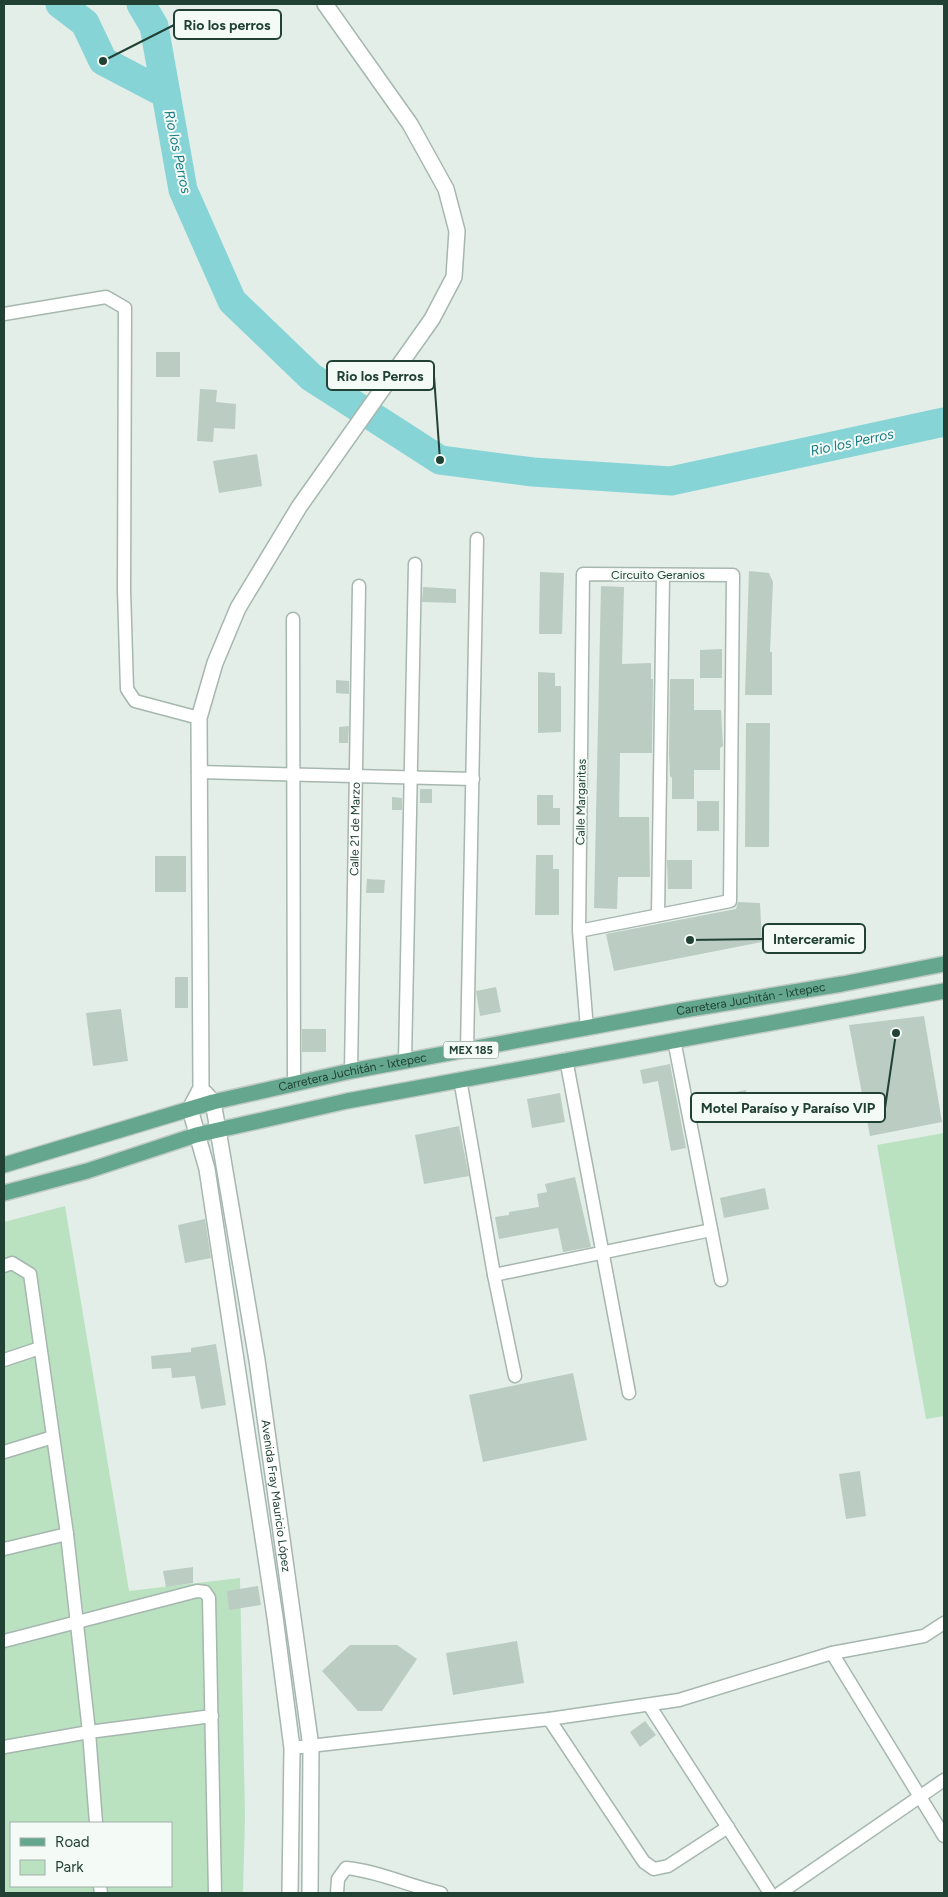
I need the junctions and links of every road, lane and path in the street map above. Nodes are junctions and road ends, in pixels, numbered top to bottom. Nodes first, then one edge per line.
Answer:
1 (325, 4) edge
2 (4, 314) edge
3 (477, 539) dead end
4 (415, 564) dead end
5 (583, 574) joint
6 (663, 576) junction
7 (359, 586) dead end
8 (293, 619) dead end
9 (199, 718) junction
10 (198, 772) junction
11 (294, 774) junction
12 (355, 776) junction
13 (413, 777) junction
14 (473, 779) junction
15 (658, 915) junction
16 (580, 931) junction
17 (944, 964) edge
18 (944, 991) edge
19 (587, 1029) junction
20 (674, 1040) junction
21 (467, 1050) junction
22 (566, 1060) junction
23 (405, 1061) junction
24 (351, 1071) junction
25 (460, 1079) junction
26 (294, 1083) junction
27 (201, 1088) junction
28 (213, 1102) junction
29 (190, 1109) junction
30 (218, 1130) junction
31 (196, 1135) junction
32 (4, 1165) edge
33 (4, 1193) edge
34 (711, 1230) junction
35 (603, 1252) junction
36 (4, 1266) edge
37 (494, 1275) junction
38 (721, 1280) dead end
39 (40, 1348) junction
40 (4, 1360) edge
41 (515, 1376) dead end
42 (629, 1393) dead end
43 (53, 1438) junction
44 (4, 1452) edge
45 (67, 1534) junction
46 (4, 1549) edge
47 (944, 1623) edge
48 (78, 1624) junction
49 (4, 1641) edge
50 (832, 1653) junction
51 (649, 1705) junction
52 (212, 1716) junction
53 (549, 1719) junction
54 (89, 1732) junction
55 (311, 1747) junction
56 (4, 1748) edge
57 (292, 1748) junction
58 (944, 1780) edge
59 (920, 1797) junction
60 (96, 1822) edge
61 (728, 1827) junction
62 (944, 1836) edge
63 (215, 1893) edge
64 (290, 1893) edge
65 (310, 1893) edge
66 (337, 1893) edge
67 (440, 1893) edge
68 (770, 1893) edge
69 (780, 1893) edge

1 - 9 street
2 - 9 street
3 - 14 street
4 - 13 street
5 - 6 street, Circuito Geranios
5 - 16 street, Calle Margaritas
6 - 15 street
6 - 15 street, Circuito Geranios
7 - 12 street, Calle 21 de Marzo
8 - 11 street
9 - 10 street
10 - 11 street
10 - 27 street
11 - 12 street
11 - 26 street
12 - 13 street
12 - 24 street, Calle 21 de Marzo
13 - 14 street
13 - 23 street
14 - 21 street
15 - 16 street
16 - 19 street, Calle Margaritas
17 - 19 main road, Carretera Juchitán - Ixtepec / MEX 185
18 - 20 main road, Carretera Juchitán - Ixtepec / MEX 185
19 - 21 main road, Carretera Juchitán - Ixtepec / MEX 185
20 - 22 main road, Carretera Juchitán - Ixtepec / MEX 185
20 - 34 street
21 - 23 main road, Carretera Juchitán - Ixtepec / MEX 185
22 - 25 main road, Carretera Juchitán - Ixtepec / MEX 185
22 - 35 street
23 - 24 main road, Carretera Juchitán - Ixtepec / MEX 185
24 - 26 main road, Carretera Juchitán - Ixtepec / MEX 185
25 - 30 main road, Carretera Juchitán - Ixtepec / MEX 185
25 - 37 street
26 - 28 main road, Carretera Juchitán - Ixtepec / MEX 185
27 - 28 street
27 - 29 street
28 - 29 main road, Carretera Juchitán - Ixtepec / MEX 185
28 - 30 street, Avenida Fray Mauricio López
29 - 31 street, Avenida Fray Mauricio López
29 - 32 main road, Carretera Juchitán - Ixtepec / MEX 185
30 - 31 main road, Carretera Juchitán - Ixtepec / MEX 185
30 - 55 street, Avenida Fray Mauricio López
31 - 33 main road, Carretera Juchitán - Ixtepec / MEX 185
31 - 57 street, Avenida Fray Mauricio López
34 - 35 street
34 - 38 street
35 - 37 street
35 - 42 street
36 - 39 street
37 - 41 street
39 - 40 street
39 - 43 street
43 - 44 street
43 - 45 street
45 - 46 street
45 - 48 street
47 - 50 street
48 - 49 street
48 - 52 street
48 - 54 street
50 - 51 street
50 - 59 street
51 - 53 street
51 - 61 street
52 - 54 street
52 - 63 street
53 - 55 street
53 - 61 street
54 - 56 street
54 - 60 street
55 - 57 street
55 - 65 street, Avenida Fray Mauricio López
57 - 64 street, Avenida Fray Mauricio López
58 - 59 street
59 - 62 street
59 - 69 street
61 - 68 street
66 - 67 street

